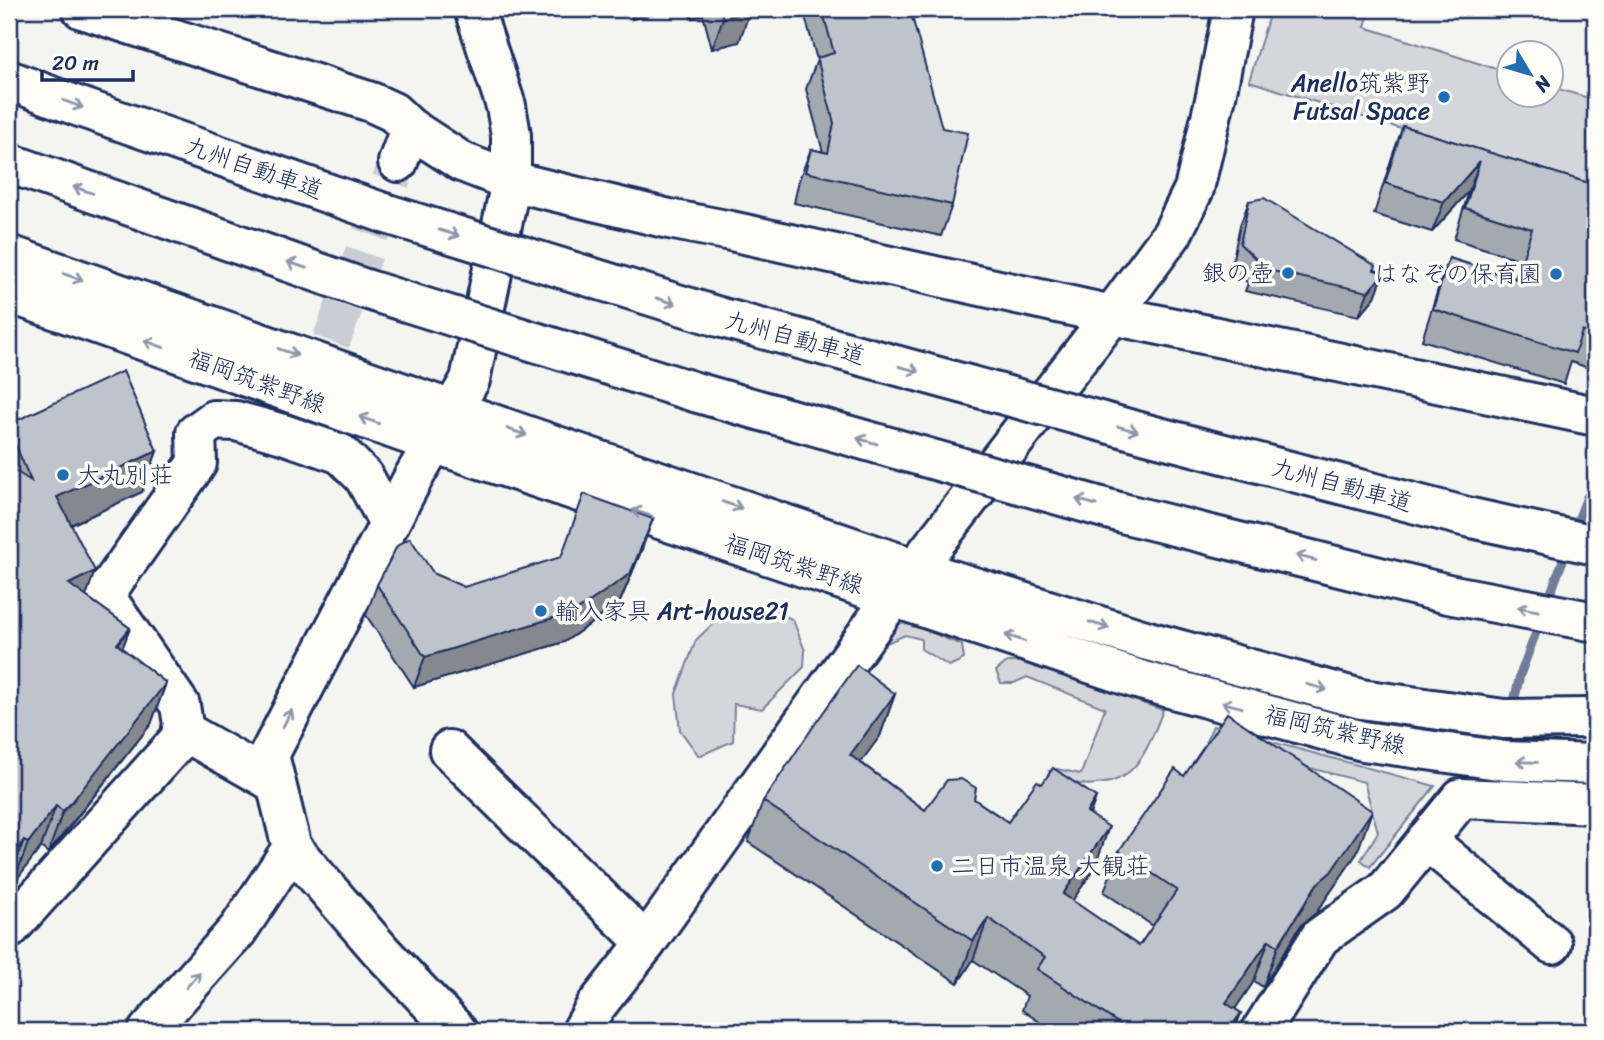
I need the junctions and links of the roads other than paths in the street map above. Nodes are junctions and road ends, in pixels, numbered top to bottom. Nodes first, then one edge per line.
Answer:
1 (82, 9) edge
2 (474, 9) edge
3 (1233, 9) edge
4 (9, 80) edge
5 (9, 163) edge
6 (511, 181) junction
7 (9, 255) edge
8 (9, 293) edge
9 (1112, 315) junction
10 (452, 410) junction
11 (1595, 416) edge
12 (433, 443) junction
13 (389, 523) junction
14 (1595, 545) edge
15 (905, 583) junction
16 (1595, 622) edge
17 (1595, 718) edge
18 (182, 730) junction
19 (449, 750) dead end
20 (1595, 764) edge
21 (275, 783) junction
22 (1595, 804) edge
23 (1426, 840) junction
24 (292, 848) junction
25 (9, 929) edge
26 (646, 943) junction
27 (1552, 944) dead end
28 (148, 1031) edge
29 (457, 1031) edge
30 (582, 1031) edge
31 (1261, 1031) edge

1 - 6 main road
2 - 6 main road
3 - 9 main road
4 -> 14 main road, 九州自動車道, bridge
16 -> 5 main road, bridge
6 - 9 main road
6 - 10 main road
7 -> 10 main road, 福岡筑紫野線
12 -> 8 main road, 福岡筑紫野線
9 - 11 main road
9 - 15 main road
10 - 12 main road
10 -> 15 main road, 福岡筑紫野線
12 - 13 main road
15 -> 12 main road, 福岡筑紫野線
13 - 18 main road
21 -> 13 main road
15 -> 17 main road, 福岡筑紫野線
20 -> 15 main road, 福岡筑紫野線
15 - 26 main road
18 - 21 main road
18 - 25 main road
19 - 26 main road
21 - 24 main road
22 - 23 main road
23 - 27 main road
23 - 31 main road
28 -> 24 main road
24 - 29 main road
26 - 30 main road

